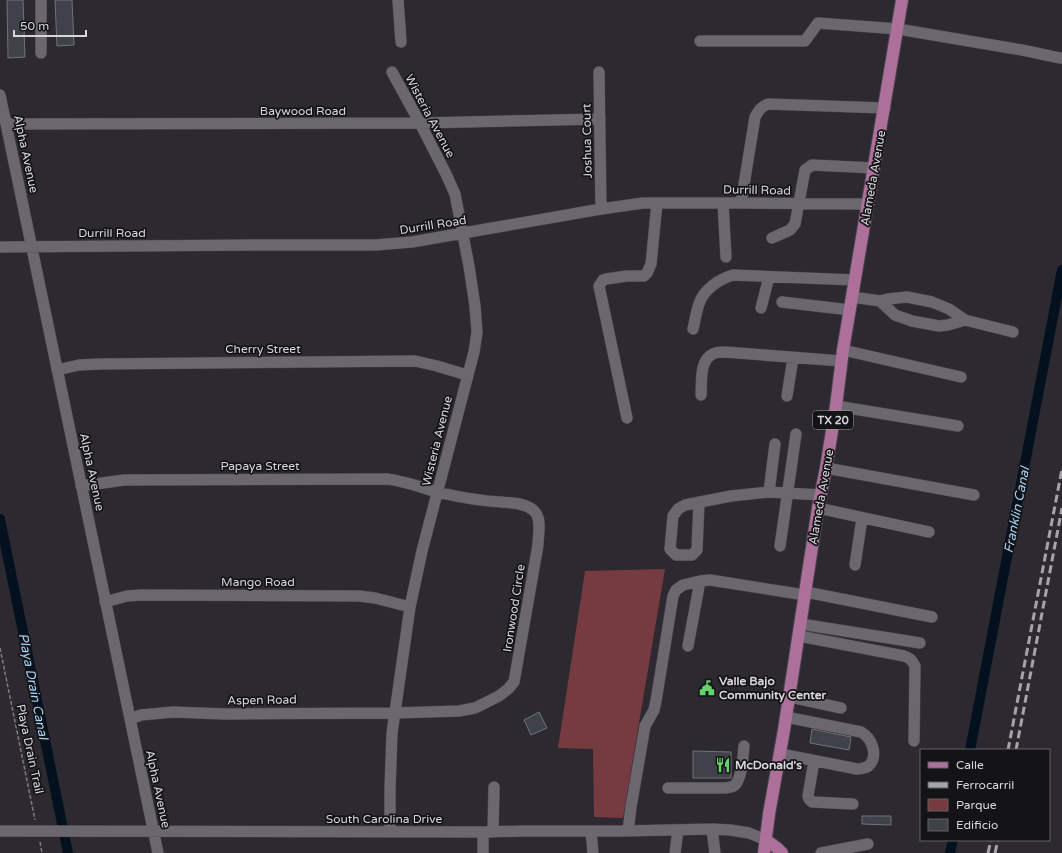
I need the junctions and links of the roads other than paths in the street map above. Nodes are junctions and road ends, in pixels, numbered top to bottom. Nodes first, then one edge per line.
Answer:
1 (41, 0) edge
2 (398, 0) edge
3 (902, 0) edge
4 (898, 29) junction
5 (700, 41) dead end
6 (401, 42) dead end
7 (41, 53) dead end
8 (1060, 58) dead end
9 (392, 72) dead end
10 (599, 72) dead end
11 (0, 95) edge
12 (885, 108) junction
13 (600, 119) junction
14 (420, 123) junction
15 (6, 124) junction
16 (874, 168) junction
17 (657, 203) junction
18 (723, 203) junction
19 (741, 203) junction
20 (798, 204) junction
21 (868, 204) junction
22 (601, 209) junction
23 (463, 234) junction
24 (772, 238) dead end
25 (0, 246) edge
26 (31, 247) junction
27 (726, 258) dead end
28 (769, 276) junction
29 (855, 280) junction
30 (852, 297) junction
31 (880, 301) junction
32 (782, 302) dead end
33 (761, 308) dead end
34 (850, 310) junction
35 (965, 320) junction
36 (693, 329) dead end
37 (1013, 332) dead end
38 (842, 355) junction
39 (793, 358) junction
40 (57, 370) junction
41 (467, 375) junction
42 (961, 377) dead end
43 (701, 395) dead end
44 (787, 396) dead end
45 (836, 406) junction
46 (627, 418) dead end
47 (958, 426) dead end
48 (796, 434) dead end
49 (775, 444) dead end
50 (826, 468) junction
51 (81, 486) junction
52 (437, 492) junction
53 (769, 492) junction
54 (788, 493) junction
55 (821, 495) junction
56 (974, 495) dead end
57 (699, 502) junction
58 (818, 508) junction
59 (862, 518) junction
60 (929, 532) dead end
61 (780, 546) dead end
62 (855, 566) dead end
63 (700, 581) junction
64 (806, 593) junction
65 (106, 602) junction
66 (410, 607) junction
67 (932, 618) dead end
68 (800, 630) junction
69 (920, 644) dead end
70 (688, 646) dead end
71 (790, 697) junction
72 (841, 708) dead end
73 (395, 713) junction
74 (786, 718) junction
75 (130, 719) junction
76 (914, 741) dead end
77 (744, 746) dead end
78 (781, 754) junction
79 (814, 762) junction
80 (494, 787) dead end
81 (668, 788) dead end
82 (853, 804) dead end
83 (712, 829) junction
84 (678, 830) junction
85 (0, 831) edge
86 (390, 831) junction
87 (591, 831) junction
88 (628, 831) junction
89 (154, 832) junction
90 (488, 832) junction
91 (766, 840) junction
92 (868, 844) dead end
93 (158, 853) edge
94 (483, 853) edge
95 (593, 853) edge
96 (675, 853) edge
97 (715, 853) edge
98 (764, 853) edge
99 (782, 853) edge
100 (821, 853) edge

1 - 7 street
2 - 6 street
3 - 4 main road, Alameda Avenue / TX 20
4 - 5 street
4 - 8 street
4 - 12 main road, Alameda Avenue / TX 20
9 - 14 street, Wisteria Avenue
10 - 13 street, Joshua Court
11 - 15 street, Alpha Avenue
12 - 16 main road, Alameda Avenue / TX 20
12 - 19 street
13 - 14 street, Baywood Road
13 - 22 street, Joshua Court
14 - 15 street, Baywood Road
14 - 23 street, Wisteria Avenue
15 - 26 street, Alpha Avenue
16 - 20 street
16 - 21 main road, Alameda Avenue / TX 20
17 - 18 street, Durrill Road
17 - 22 street, Durrill Road
17 - 46 street
18 - 19 street, Durrill Road
18 - 27 street
19 - 20 street, Durrill Road
20 - 21 street, Durrill Road
20 - 24 street
21 - 29 main road, Alameda Avenue / TX 20
22 - 23 street, Durrill Road
23 - 26 street, Durrill Road
23 - 41 street, Wisteria Avenue
25 - 26 street, Durrill Road
26 - 40 street, Alpha Avenue
28 - 29 street
28 - 33 street
28 - 36 street
29 - 30 main road, Alameda Avenue / TX 20
30 - 31 street
30 - 34 main road, Alameda Avenue / TX 20
31 - 35 street
31 - 35 street
32 - 34 street
34 - 38 main road, Alameda Avenue / TX 20
35 - 37 street
38 - 39 street
38 - 42 street
38 - 45 main road, Alameda Avenue / TX 20
39 - 43 street
39 - 44 street
40 - 41 street, Cherry Street
40 - 51 street, Alpha Avenue
41 - 52 street, Wisteria Avenue
45 - 47 street
45 - 50 main road, Alameda Avenue / TX 20
48 - 54 street
49 - 53 street
50 - 55 main road, Alameda Avenue / TX 20
50 - 56 street
51 - 52 street, Papaya Street
51 - 65 street, Alpha Avenue
52 - 66 street, Wisteria Avenue
52 - 73 street, Ironwood Circle
53 - 54 street
53 - 57 street
54 - 55 street
54 - 61 street
55 - 58 main road, Alameda Avenue / TX 20
57 - 57 street
58 - 59 street
58 - 64 main road, Alameda Avenue / TX 20
59 - 60 street
59 - 62 street
63 - 64 street
63 - 70 street
63 - 88 street
64 - 67 street
64 - 68 main road, Alameda Avenue / TX 20
65 - 66 street, Mango Road
65 - 75 street, Alpha Avenue
66 - 73 street, Wisteria Avenue
68 - 69 street
68 - 71 main road, Alameda Avenue / TX 20
68 - 76 street
71 - 72 street
71 - 74 main road, Alameda Avenue / TX 20
73 - 75 street, Aspen Road
73 - 86 street, Wisteria Avenue
74 - 78 main road, Alameda Avenue / TX 20
74 - 79 street
75 - 89 street, Alpha Avenue
77 - 81 street
78 - 79 street
78 - 91 main road, Alameda Avenue / TX 20
79 - 82 street
80 - 90 street
83 - 84 street, South Carolina Drive
83 - 91 street, South Carolina Drive
83 - 97 street
84 - 88 street, South Carolina Drive
84 - 96 street
85 - 89 street, South Carolina Drive
86 - 89 street, South Carolina Drive
86 - 90 street, South Carolina Drive
87 - 88 street, South Carolina Drive
87 - 90 street, South Carolina Drive
87 - 95 street
89 - 93 street, Alpha Avenue
90 - 94 street
91 - 98 main road, Alameda Avenue / TX 20
91 - 99 main road
92 - 100 street

